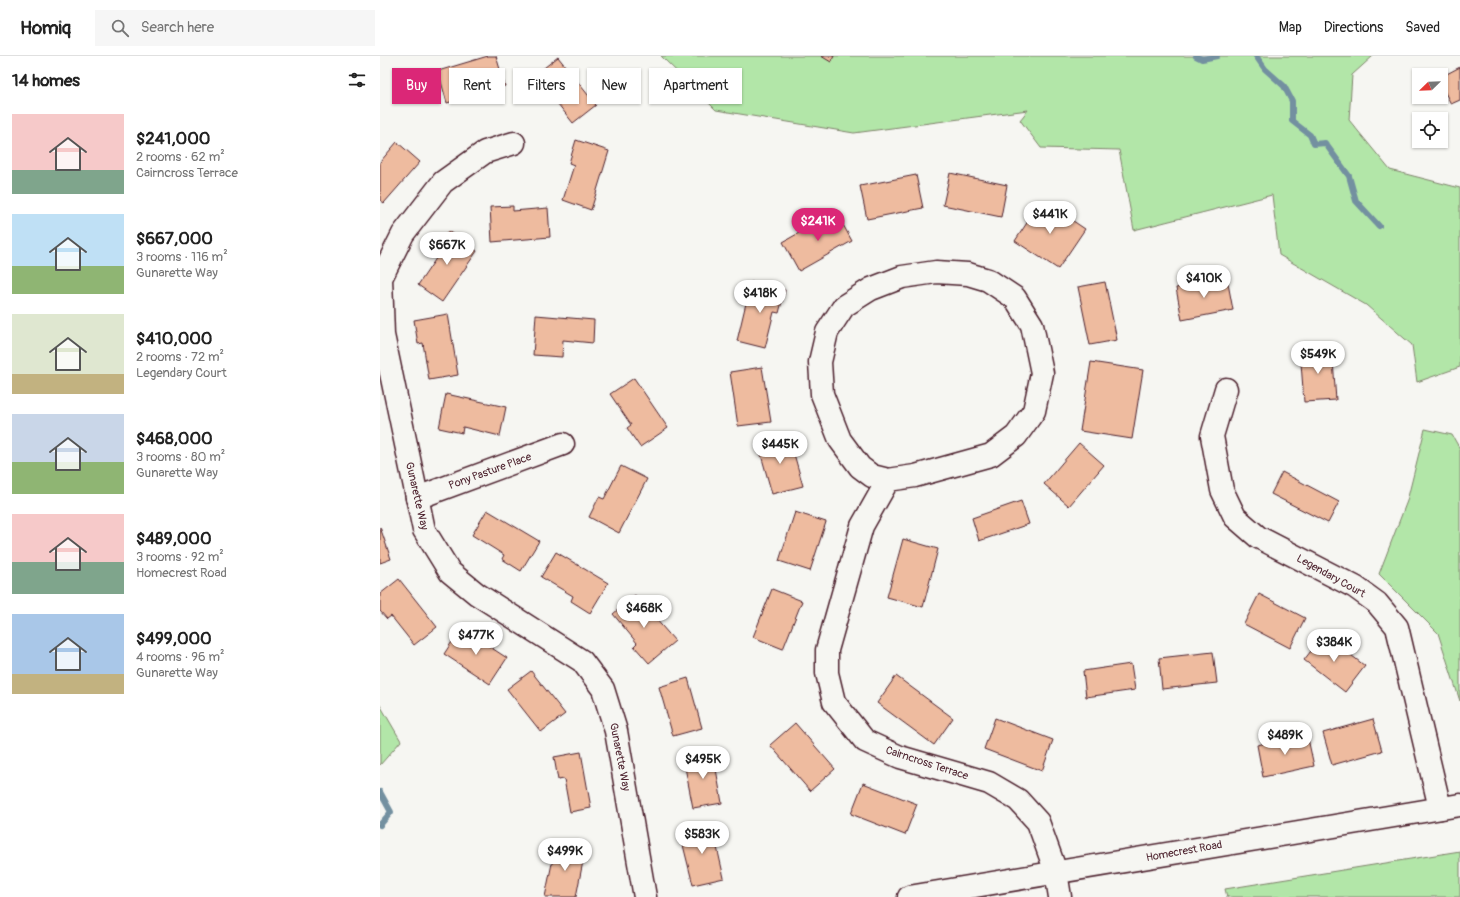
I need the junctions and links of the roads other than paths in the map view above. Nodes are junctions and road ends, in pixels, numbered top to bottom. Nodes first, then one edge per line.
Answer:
1 (514, 143) dead end
2 (1226, 389) dead end
3 (563, 444) dead end
4 (888, 480) junction
5 (416, 498) junction
6 (1450, 806) edge
7 (1056, 872) junction
8 (645, 897) edge
9 (909, 897) edge
10 (1060, 897) edge

1 - 5 street, Gunarette Way
2 - 6 street, Legendary Court
3 - 5 street, Pony Pasture Place
4 - 4 street
4 - 7 street, Cairncross Terrace
5 - 8 street, Gunarette Way
6 - 7 street, Homecrest Road
7 - 9 street, Homecrest Road
7 - 10 street, Cairncross Terrace

